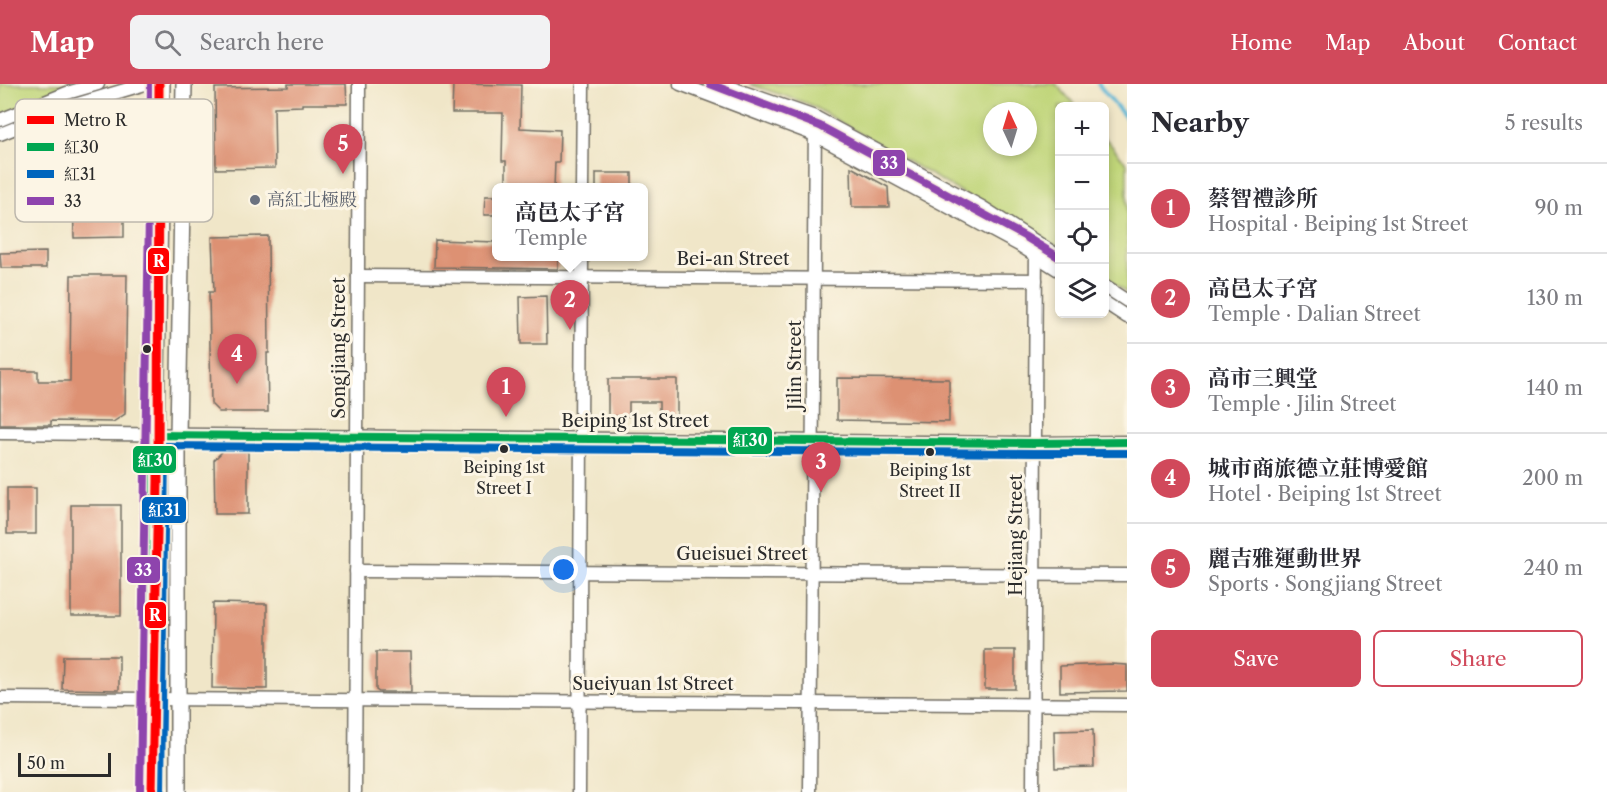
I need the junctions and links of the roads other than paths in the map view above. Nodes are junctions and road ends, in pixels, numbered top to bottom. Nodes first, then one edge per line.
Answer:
1 (98, 84) edge
2 (145, 84) edge
3 (162, 84) edge
4 (184, 84) edge
5 (359, 84) edge
6 (583, 84) edge
7 (680, 84) edge
8 (720, 84) edge
9 (52, 99) edge
10 (95, 99) edge
11 (162, 99) edge
12 (184, 99) edge
13 (15, 114) edge
14 (815, 117) junction
15 (0, 120) edge
16 (15, 128) edge
17 (0, 134) edge
18 (815, 135) junction
19 (582, 183) edge
20 (159, 222) edge
21 (182, 222) edge
22 (1036, 249) junction
23 (1055, 256) edge
24 (582, 261) edge
25 (1055, 267) edge
26 (358, 276) junction
27 (582, 277) junction
28 (814, 278) junction
29 (1036, 280) junction
30 (1109, 289) edge
31 (1127, 301) edge
32 (1109, 305) edge
33 (1127, 317) edge
34 (0, 433) edge
35 (155, 435) junction
36 (178, 435) junction
37 (357, 437) junction
38 (581, 438) junction
39 (813, 440) junction
40 (1127, 442) edge
41 (1035, 443) junction
42 (356, 571) junction
43 (580, 572) junction
44 (811, 573) junction
45 (1034, 576) junction
46 (1127, 576) edge
47 (0, 698) edge
48 (151, 700) junction
49 (178, 700) junction
50 (355, 701) junction
51 (580, 702) junction
52 (810, 703) junction
53 (1034, 705) junction
54 (1127, 705) edge
55 (150, 792) edge
56 (177, 792) edge
57 (355, 792) edge
58 (579, 792) edge
59 (810, 792) edge
60 (1033, 792) edge

1 - 9 street
2 - 10 street
3 - 11 main road
4 - 12 main road
5 - 26 street, Songjiang Street
6 - 19 street
7 - 18 street
8 - 14 street
13 - 15 street
14 - 18 street, Jilin Street
14 - 22 street
16 - 17 street
18 - 22 street
18 - 28 street, Jilin Street
20 - 35 main road
21 - 36 main road
22 - 23 street
22 - 25 street
22 - 29 street, Hejiang Street
24 - 27 street
26 - 27 street, Bei-an Street
26 - 37 street, Songjiang Street
27 - 28 street, Bei-an Street
27 - 38 street
28 - 29 street, Bei-an Street
28 - 39 street, Jilin Street
29 - 41 street, Hejiang Street
30 - 31 street
32 - 33 street
34 - 35 street, Beiping 1st Street
35 - 36 street, Beiping 1st Street
35 - 48 main road
36 - 37 street, Beiping 1st Street
36 - 49 main road
37 - 38 street, Beiping 1st Street
37 - 42 street, Songjiang Street
38 - 39 street, Beiping 1st Street
38 - 43 street
39 - 41 street, Beiping 1st Street
39 - 44 street, Jilin Street
40 - 41 street, Beiping 1st Street
41 - 45 street, Hejiang Street
42 - 43 street, Gueisuei Street
42 - 50 street, Songjiang Street
43 - 44 street, Gueisuei Street
43 - 51 street
44 - 45 street, Gueisuei Street
44 - 52 street, Jilin Street
45 - 46 street, Gueisuei Street
45 - 53 street, Hejiang Street
47 - 48 street, Sueiyuan 1st Street
48 - 49 street, Sueiyuan 1st Street
48 - 55 main road
49 - 50 street, Sueiyuan 1st Street
49 - 56 main road
50 - 51 street, Sueiyuan 1st Street
50 - 57 street, Songjiang Street
51 - 52 street, Sueiyuan 1st Street
51 - 58 street
52 - 53 street, Sueiyuan 1st Street
52 - 59 street, Jilin Street
53 - 54 street, Sueiyuan 1st Street
53 - 60 street, Hejiang Street

